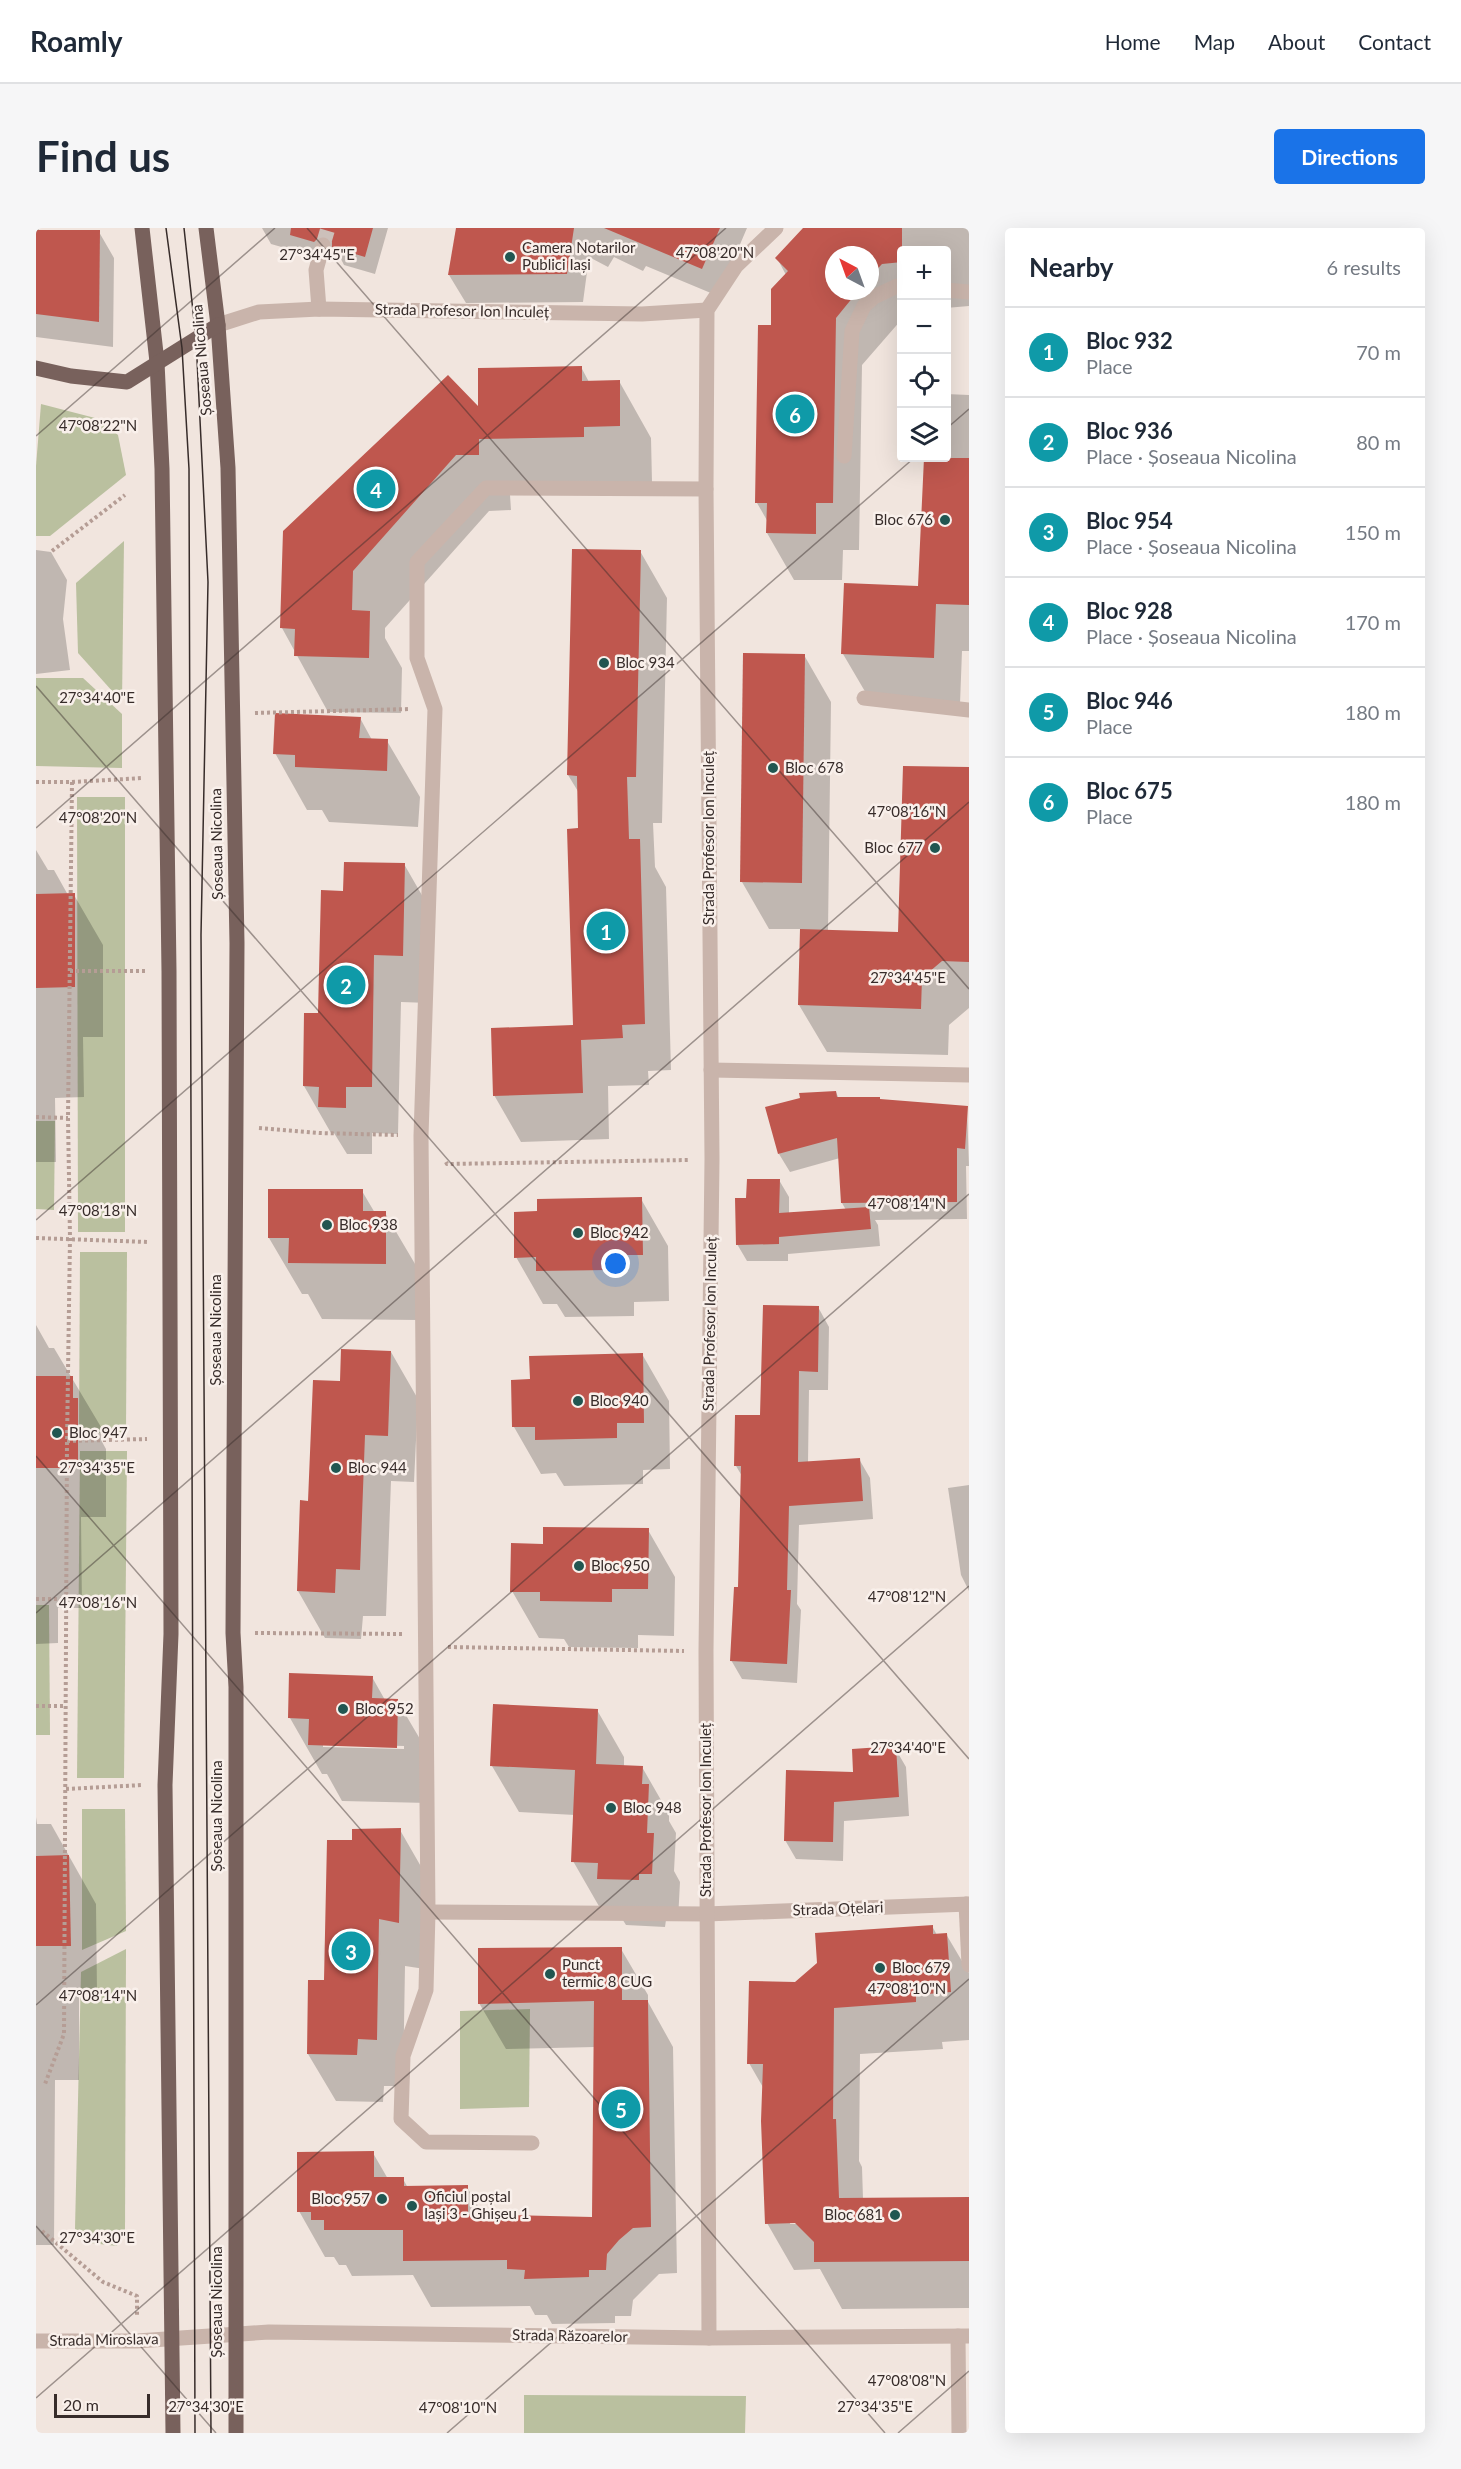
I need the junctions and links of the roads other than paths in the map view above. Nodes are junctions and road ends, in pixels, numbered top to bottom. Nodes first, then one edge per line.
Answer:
1 (142, 228) edge
2 (206, 228) edge
3 (776, 228) edge
4 (323, 245) tunnel mouth
5 (897, 286) edge
6 (951, 290) edge
7 (969, 292) edge
8 (319, 309) junction
9 (707, 310) junction
10 (218, 325) junction
11 (157, 362) junction
12 (36, 368) edge
13 (844, 456) dead end
14 (706, 489) junction
15 (864, 698) dead end
16 (969, 710) edge
17 (711, 1070) junction
18 (969, 1075) edge
19 (968, 1904) edge
20 (428, 1912) junction
21 (706, 1914) junction
22 (969, 1965) edge
23 (532, 2143) dead end
24 (235, 2333) junction
25 (963, 2336) edge
26 (709, 2338) junction
27 (172, 2339) junction
28 (36, 2341) edge
29 (172, 2433) edge
30 (236, 2433) edge
31 (959, 2433) edge

1 - 11 main road
2 - 10 main road, Șoseaua Nicolina
3 - 9 street
4 - 8 street
5 - 13 street
6 - 7 street
8 - 9 street, Strada Profesor Ion Inculeț
8 - 10 street, Strada Profesor Ion Inculeț
9 - 14 street, Strada Profesor Ion Inculeț
10 - 11 main road
10 - 24 main road, Șoseaua Nicolina
11 - 12 main road
11 - 27 main road
14 - 17 street, Strada Profesor Ion Inculeț
14 - 20 street
15 - 16 street
17 - 18 street
17 - 21 street, Strada Profesor Ion Inculeț
19 - 21 street, Strada Oțelari
19 - 22 street
20 - 21 street, Strada Oțelari
20 - 23 street
21 - 26 street, Strada Profesor Ion Inculeț
24 - 26 street, Strada Răzoarelor
24 - 27 street, Strada Răzoarelor
24 - 30 main road, Șoseaua Nicolina
25 - 26 street, Strada Răzoarelor
25 - 31 street
27 - 28 street, Strada Miroslava
27 - 29 main road

